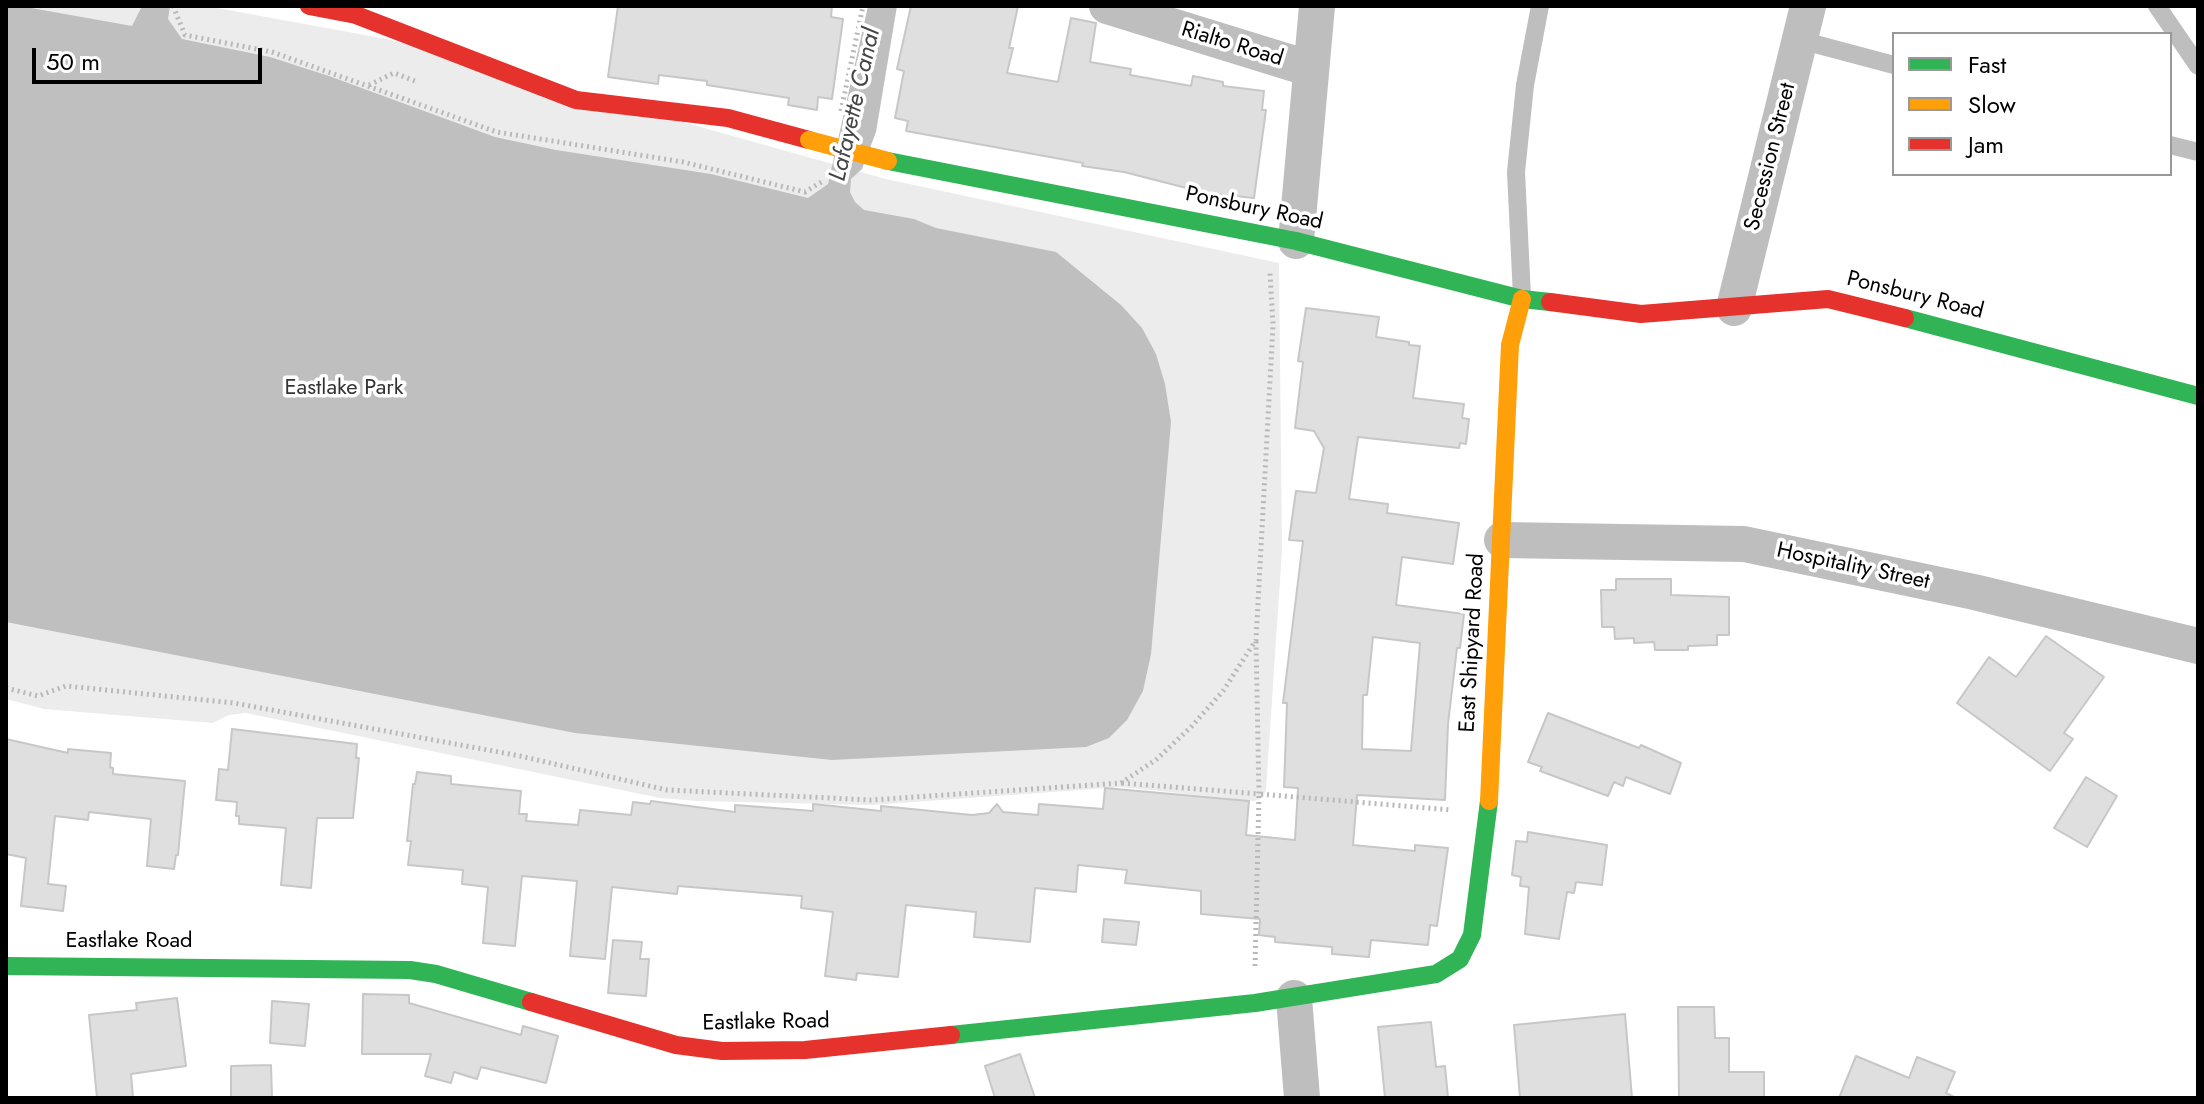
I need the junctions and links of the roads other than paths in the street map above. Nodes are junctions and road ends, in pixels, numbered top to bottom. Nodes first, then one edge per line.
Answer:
1 (309, 6) edge
2 (1107, 6) edge
3 (1317, 6) edge
4 (1540, 6) edge
5 (2157, 6) edge
6 (357, 10) edge
7 (1804, 23) edge
8 (1892, 64) edge
9 (2198, 66) edge
10 (1311, 69) junction
11 (2172, 146) edge
12 (2198, 152) edge
13 (1282, 238) junction
14 (1522, 299) junction
15 (1734, 308) junction
16 (2198, 396) edge
17 (1502, 540) junction
18 (2198, 646) edge
19 (6, 966) edge
20 (1436, 974) joint
21 (1294, 998) junction
22 (1302, 1098) edge

1 - 6 street, Ponsbury Road
2 - 10 street, Rialto Road
3 - 10 street
4 - 14 lane
5 - 9 lane
6 - 13 street, Ponsbury Road, bridge
7 - 8 lane
7 - 15 street, Secession Street
10 - 13 street
11 - 12 lane
13 - 14 street, Ponsbury Road
14 - 15 street, Ponsbury Road
14 - 17 street, East Shipyard Road
15 - 16 street, Ponsbury Road
17 - 18 street, Hospitality Street
17 - 20 street, East Shipyard Road
19 - 21 street, Eastlake Road
20 - 21 street, Eastlake Road
21 - 22 street

